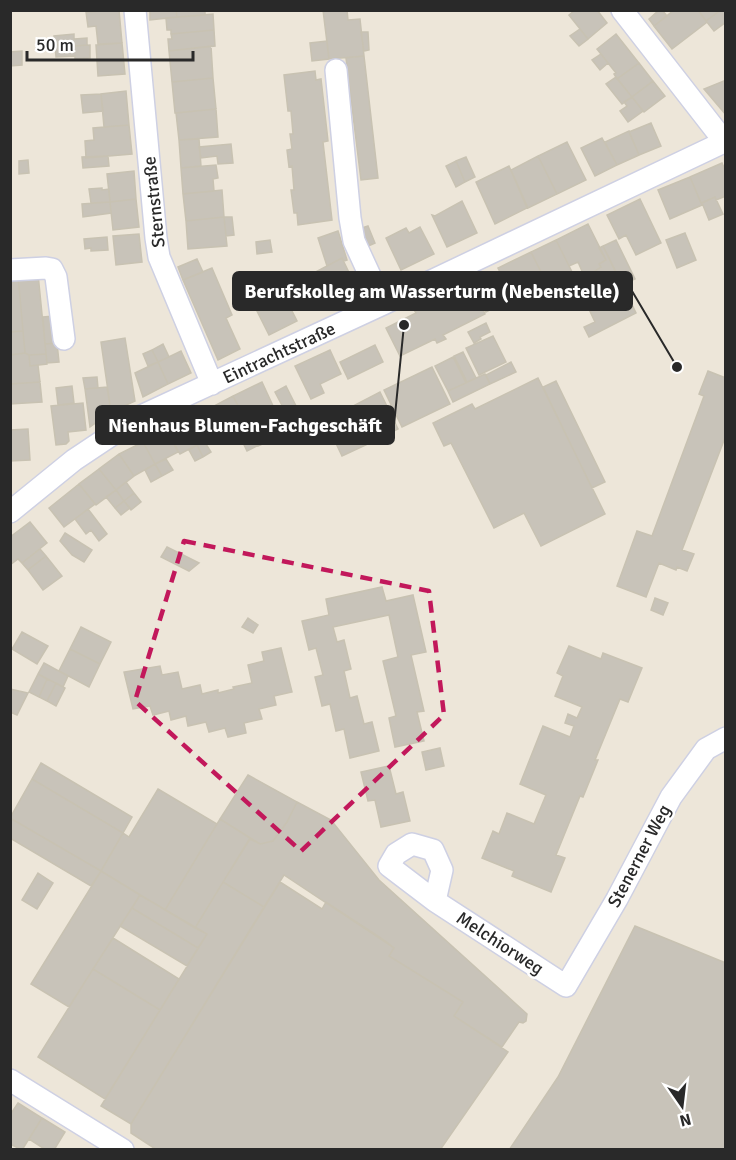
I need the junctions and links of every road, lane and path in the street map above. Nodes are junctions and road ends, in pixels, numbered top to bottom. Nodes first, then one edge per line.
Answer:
1 (135, 10) edge
2 (622, 10) edge
3 (336, 70) dead end
4 (725, 141) edge
5 (10, 270) edge
6 (383, 304) junction
7 (64, 339) dead end
8 (212, 384) junction
9 (10, 512) edge
10 (726, 738) edge
11 (435, 901) dead end
12 (566, 986) joint
13 (10, 1080) edge
14 (123, 1149) edge

1 - 8 street, Sternstraße
2 - 4 street
3 - 6 street
4 - 6 street, Eintrachtstraße
5 - 7 street
6 - 8 street, Eintrachtstraße
8 - 9 street, Eintrachtstraße
10 - 12 street, Stenerner Weg
11 - 12 street, Melchiorweg
13 - 14 street

